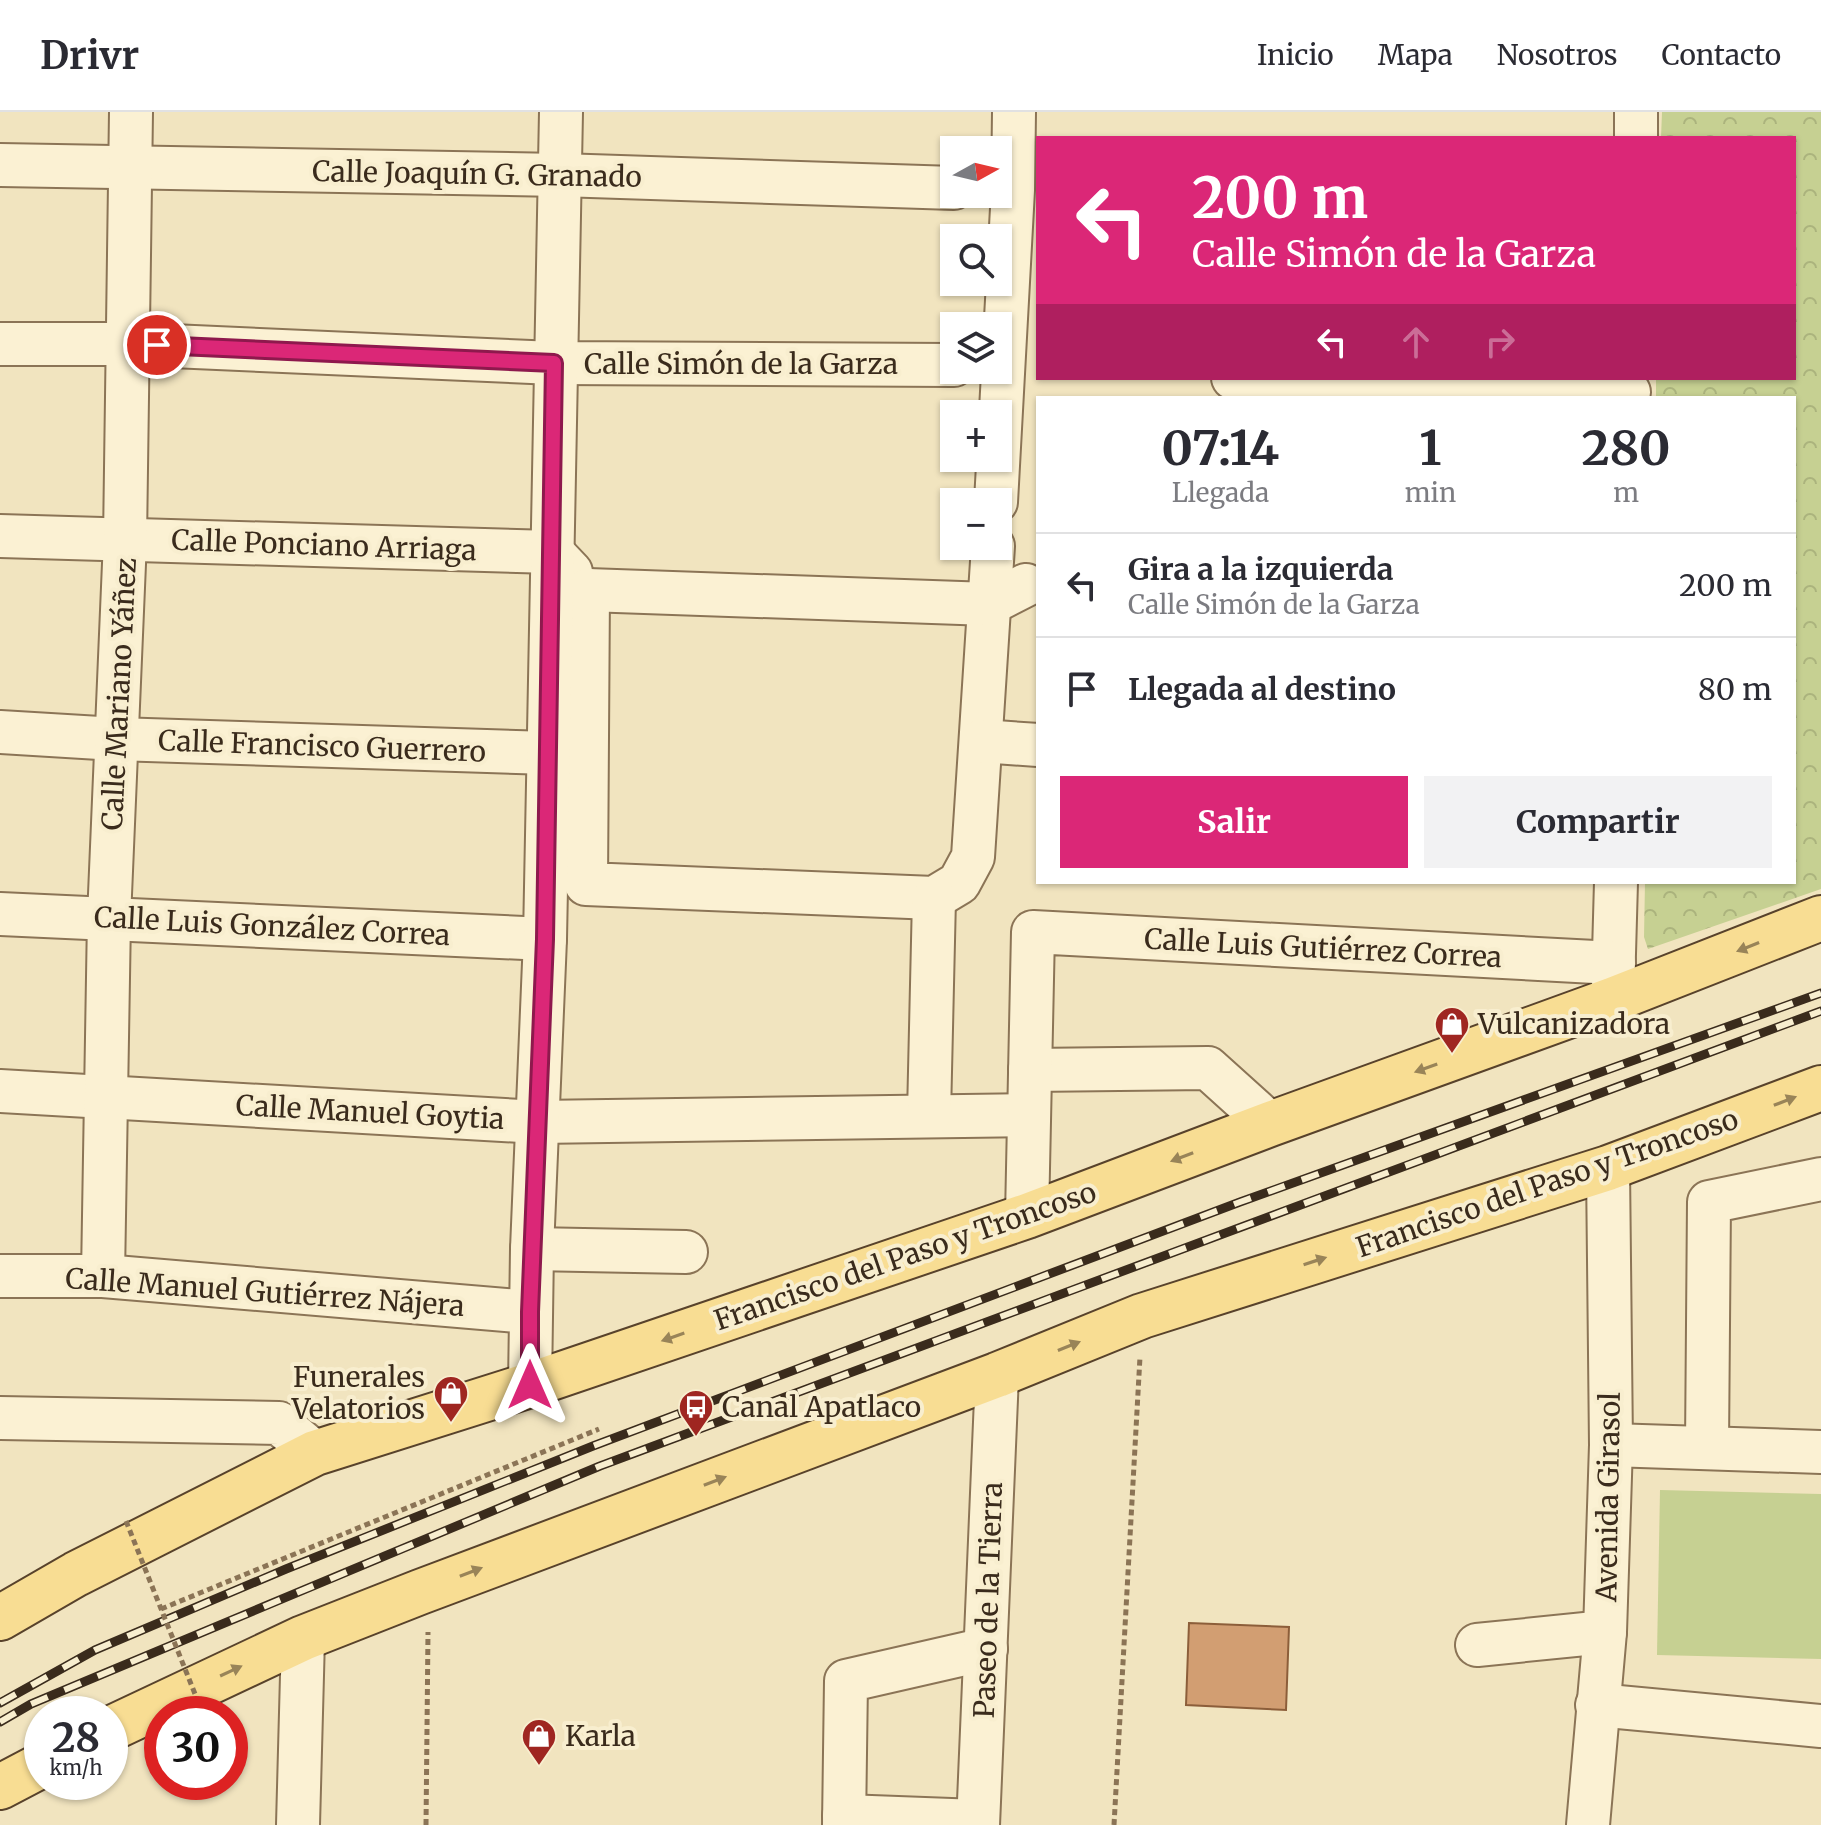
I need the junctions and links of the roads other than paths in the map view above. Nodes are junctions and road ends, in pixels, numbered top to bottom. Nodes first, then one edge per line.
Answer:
1 (131, 112) edge
2 (561, 112) edge
3 (1014, 112) edge
4 (1636, 112) edge
5 (1636, 136) edge
6 (0, 165) edge
7 (130, 168) junction
8 (560, 175) junction
9 (940, 188) edge
10 (1016, 190) edge
11 (1006, 312) edge
12 (0, 344) edge
13 (127, 344) junction
14 (554, 363) junction
15 (940, 365) edge
16 (1305, 380) edge
17 (1000, 384) edge
18 (1629, 389) edge
19 (997, 488) edge
20 (0, 536) edge
21 (125, 540) junction
22 (552, 552) junction
23 (992, 560) edge
24 (1026, 585) dead end
25 (588, 590) junction
26 (989, 604) junction
27 (0, 732) edge
28 (116, 739) junction
29 (981, 741) junction
30 (1036, 745) edge
31 (549, 753) junction
32 (1616, 884) edge
33 (934, 898) junction
34 (0, 914) edge
35 (109, 918) junction
36 (1821, 918) edge
37 (545, 939) junction
38 (1613, 982) junction
39 (1030, 1070) junction
40 (1821, 1088) edge
41 (0, 1091) edge
42 (105, 1098) junction
43 (929, 1115) junction
44 (1028, 1115) junction
45 (538, 1122) junction
46 (1270, 1124) junction
47 (1608, 1168) junction
48 (1821, 1179) edge
49 (1027, 1216) junction
50 (532, 1249) junction
51 (686, 1252) dead end
52 (0, 1276) edge
53 (103, 1276) junction
54 (530, 1312) junction
55 (997, 1375) junction
56 (530, 1385) junction
57 (0, 1418) edge
58 (1611, 1445) junction
59 (1707, 1447) junction
60 (1821, 1452) edge
61 (315, 1453) junction
62 (0, 1618) edge
63 (1605, 1632) junction
64 (303, 1638) junction
65 (1477, 1645) dead end
66 (986, 1649) junction
67 (1597, 1705) junction
68 (128, 1721) edge
69 (1821, 1726) edge
70 (24, 1774) edge
71 (0, 1787) edge
72 (844, 1820) edge
73 (978, 1823) edge
74 (298, 1825) edge
75 (1588, 1825) edge

1 - 7 street, Calle Mariano Yáñez
2 - 8 street
3 - 10 street
4 - 5 street
6 - 7 street, Calle Joaquín G. Granado
7 - 8 street, Calle Joaquín G. Granado
7 - 13 street, Calle Mariano Yáñez
8 - 9 street, Calle Joaquín G. Granado
8 - 14 street
10 - 11 street
12 - 13 street, Calle Simón de la Garza
13 - 14 street, Calle Simón de la Garza
13 - 21 street, Calle Mariano Yáñez
14 - 15 street, Calle Simón de la Garza
14 - 22 street
16 - 18 street
17 - 19 street
20 - 21 street, Calle Ponciano Arriaga
21 - 22 street, Calle Ponciano Arriaga
21 - 28 street, Calle Mariano Yáñez
22 - 25 street
22 - 31 street
23 - 26 street
24 - 26 street
25 - 26 street
25 - 33 street
26 - 29 street
27 - 28 street, Calle Francisco Guerrero
28 - 31 street, Calle Francisco Guerrero
28 - 35 street, Calle Mariano Yáñez
29 - 30 street
29 - 33 street
31 - 37 street
32 - 38 street
33 - 43 street
34 - 35 street, Calle Luis González Correa
35 - 37 street, Calle Luis González Correa
35 - 42 street, Calle Mariano Yáñez
36 -> 38 main road, Francisco del Paso y Troncoso
37 - 45 street
38 - 39 street, Calle Luis Gutiérrez Correa
38 -> 46 main road, Francisco del Paso y Troncoso
39 - 44 street
39 - 46 street
47 -> 40 main road, Francisco del Paso y Troncoso
41 - 42 street, Calle Manuel Goytia
42 - 45 street, Calle Manuel Goytia
42 - 53 street, Calle Mariano Yáñez
43 - 44 street, Calle Manuel Goytia
43 - 45 street, Calle Manuel Goytia
44 - 49 street
45 - 50 street
46 -> 49 main road, Francisco del Paso y Troncoso
55 -> 47 main road, Francisco del Paso y Troncoso
47 - 58 street, Avenida Girasol
48 - 59 street
49 -> 56 main road, Francisco del Paso y Troncoso
50 - 51 street
50 - 54 street
52 - 53 street, Calle Manuel Gutiérrez Nájera
53 - 54 street, Calle Manuel Gutiérrez Nájera
54 - 56 street
64 -> 55 main road, Francisco del Paso y Troncoso
55 - 66 street, Paseo de la Tierra
56 - 61 main road, Francisco del Paso y Troncoso
57 - 61 street
58 - 59 street
58 - 63 street, Avenida Girasol
59 - 60 street
61 - 62 main road, Francisco del Paso y Troncoso
63 - 65 street
63 - 67 street, Avenida Girasol
68 -> 64 main road, Francisco del Paso y Troncoso
64 - 74 street
66 - 72 street
66 - 73 street, Paseo de la Tierra
67 - 69 street
67 - 75 street, Avenida Girasol
70 - 71 main road
72 - 73 street

